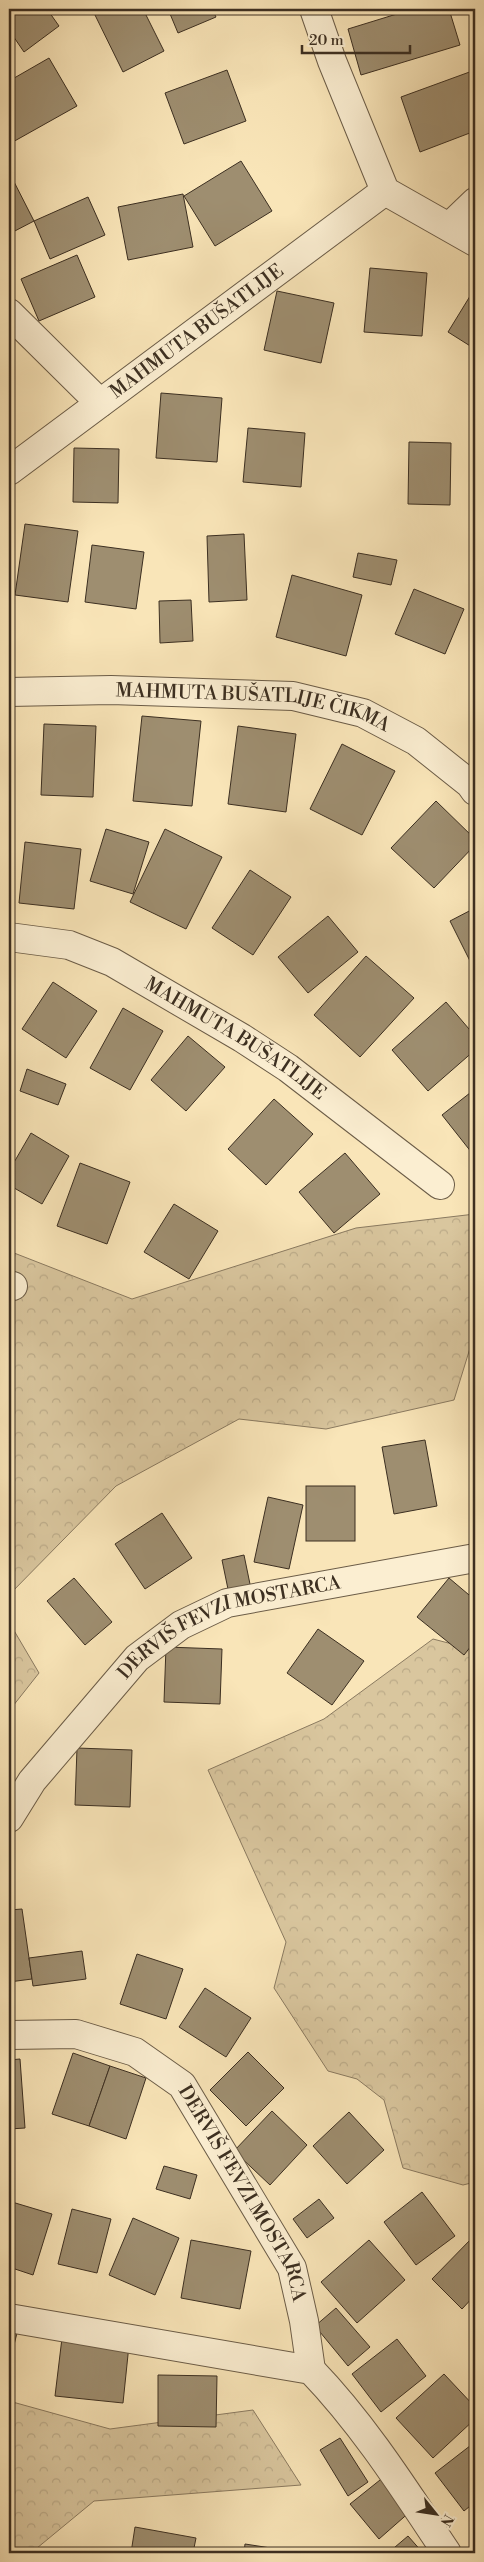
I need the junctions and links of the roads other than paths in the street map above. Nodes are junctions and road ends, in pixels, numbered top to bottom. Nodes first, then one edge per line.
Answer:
1 (314, 9) edge
2 (385, 190) junction
3 (475, 202) edge
4 (450, 226) junction
5 (475, 242) edge
6 (9, 313) edge
7 (100, 403) junction
8 (9, 471) edge
9 (9, 692) edge
10 (475, 791) edge
11 (9, 938) edge
12 (440, 1185) dead end
13 (475, 1558) edge
14 (20, 1783) edge
15 (9, 1818) edge
16 (9, 2035) edge
17 (9, 2318) edge
18 (311, 2370) junction
19 (448, 2553) edge

1 - 2 street
2 - 4 street
2 - 7 street, MAHMUTA BUŠATLIJE
3 - 4 street
4 - 5 street
6 - 7 street
7 - 8 street, MAHMUTA BUŠATLIJE
9 - 10 street, MAHMUTA BUŠATLIJE ČIKMA
11 - 12 street, MAHMUTA BUŠATLIJE
13 - 14 street, DERVIŠ FEVZI MOSTARCA
14 - 15 street, DERVIŠ FEVZI MOSTARCA
16 - 18 street, DERVIŠ FEVZI MOSTARCA
17 - 18 street
18 - 19 street

